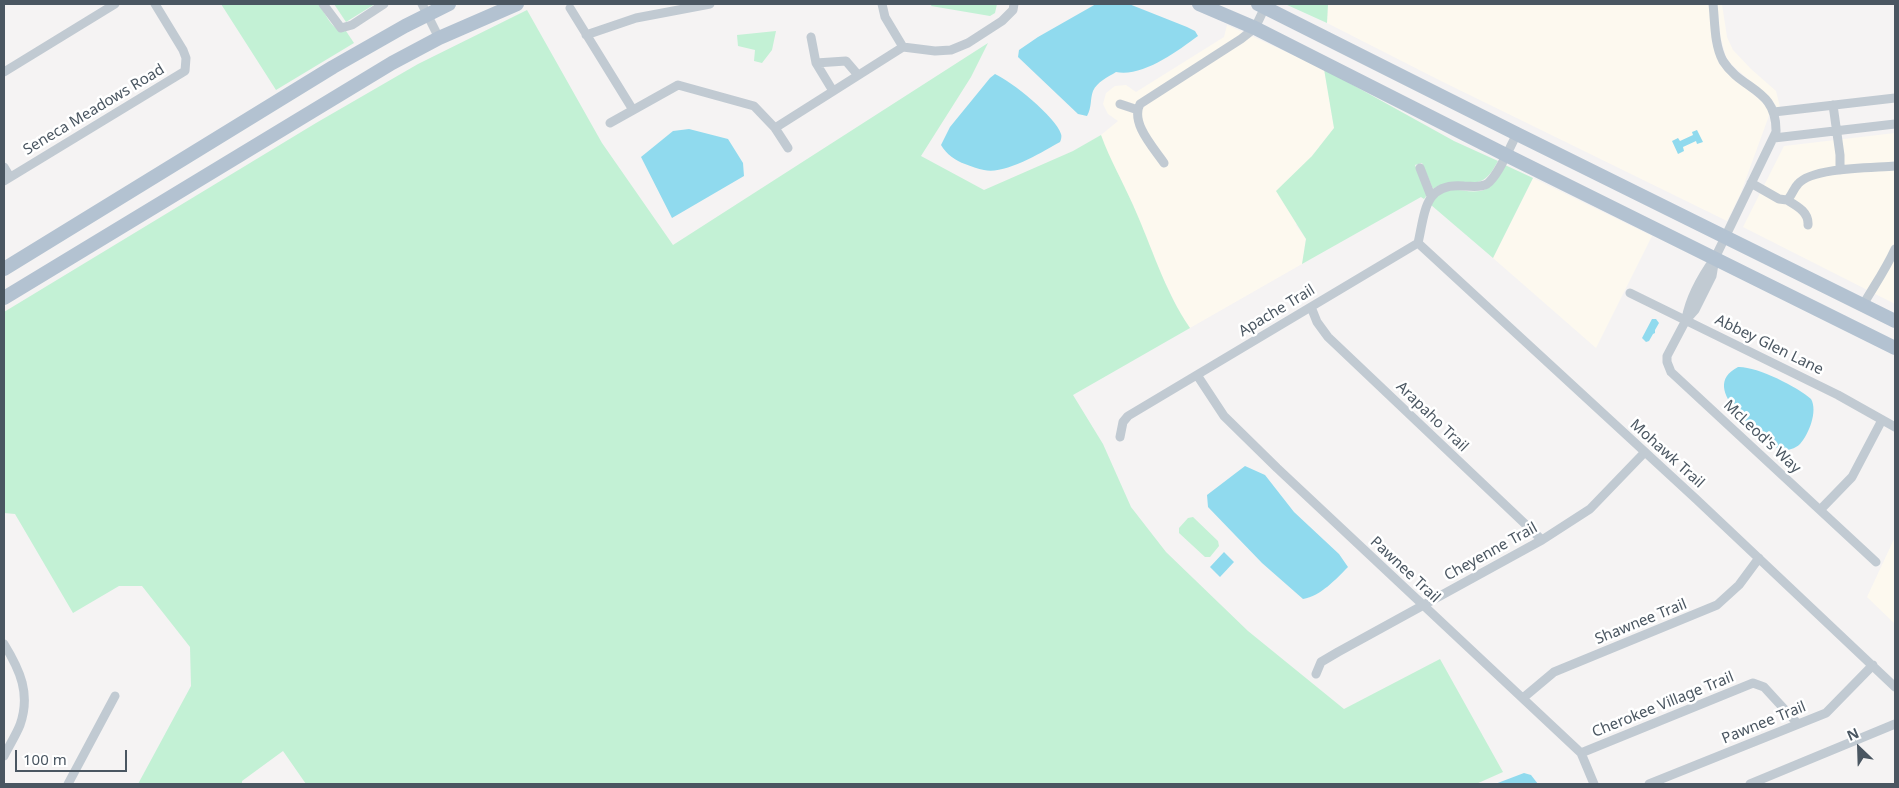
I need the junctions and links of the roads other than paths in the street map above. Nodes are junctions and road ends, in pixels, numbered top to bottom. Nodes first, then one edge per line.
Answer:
1 (115, 4) edge
2 (155, 4) edge
3 (323, 4) edge
4 (384, 4) edge
5 (449, 4) edge
6 (517, 4) edge
7 (710, 4) edge
8 (882, 4) edge
9 (1014, 4) edge
10 (1199, 4) edge
11 (1713, 4) edge
12 (1262, 5) edge
13 (570, 8) dead end
14 (424, 9) edge
15 (1255, 28) junction
16 (586, 35) junction
17 (811, 37) dead end
18 (439, 38) junction
19 (903, 47) junction
20 (816, 62) junction
21 (4, 72) edge
22 (858, 76) junction
23 (833, 91) junction
24 (1895, 98) edge
25 (1120, 104) dead end
26 (1833, 105) junction
27 (633, 110) junction
28 (1138, 110) junction
29 (1774, 112) junction
30 (610, 123) dead end
31 (1895, 124) edge
32 (774, 128) junction
33 (1836, 131) junction
34 (1517, 134) junction
35 (1774, 138) junction
36 (788, 148) dead end
37 (1506, 156) junction
38 (1164, 163) dead end
39 (1895, 166) edge
40 (4, 167) edge
41 (1420, 168) dead end
42 (1840, 170) junction
43 (7, 179) edge
44 (1751, 183) junction
45 (1431, 196) junction
46 (1787, 200) junction
47 (1808, 225) dead end
48 (1724, 237) junction
49 (1418, 243) junction
50 (1895, 249) edge
51 (1715, 258) junction
52 (4, 269) edge
53 (1630, 292) dead end
54 (4, 298) edge
55 (1811, 305) junction
56 (1862, 305) junction
57 (1311, 307) junction
58 (1686, 320) junction
59 (1895, 321) edge
60 (1895, 341) edge
61 (1895, 348) edge
62 (1197, 375) junction
63 (1882, 420) junction
64 (1895, 427) edge
65 (1120, 437) dead end
66 (1644, 453) junction
67 (1820, 510) junction
68 (1542, 540) junction
69 (1759, 558) junction
70 (1876, 562) dead end
71 (1424, 606) junction
72 (4, 644) edge
73 (1873, 665) junction
74 (1316, 674) dead end
75 (1895, 687) edge
76 (115, 696) dead end
77 (1523, 698) junction
78 (1798, 724) junction
79 (1895, 724) edge
80 (1581, 753) junction
81 (4, 756) edge
82 (68, 784) edge
83 (1594, 784) edge
84 (1649, 784) edge
85 (1750, 784) edge

1 - 21 street
2 - 43 street, Seneca Meadows Road
3 - 4 street
5 - 14 main road
6 - 18 main road
7 - 16 street
8 - 19 street
9 - 19 street
10 - 15 main road
11 - 29 street
12 - 15 street
12 - 34 main road
13 - 16 street
14 - 18 street
14 - 52 main road
15 - 28 street
15 - 37 main road
16 - 27 street
17 - 20 street
18 - 54 main road
19 - 22 street
20 - 22 street
20 - 23 street
22 - 23 street
23 - 32 street
24 - 26 street
25 - 28 street
26 - 29 street
26 - 33 street
27 - 30 street
27 - 32 street
28 - 38 street
29 - 35 street
31 - 33 street
32 - 36 street
33 - 35 street
33 - 42 street
34 - 37 street
34 - 48 main road
35 - 44 street, McLeod's Way
37 - 45 street
37 - 51 main road
39 - 42 street
40 - 43 street
41 - 45 street
42 - 46 street
44 - 46 street
44 - 48 street, McLeod's Way
45 - 49 street
46 - 47 street
48 - 51 street, McLeod's Way
48 - 56 main road
49 - 57 street, Apache Trail
49 - 66 street, Mohawk Trail
50 - 56 street
51 - 55 main road
51 - 58 street, McLeod's Way
53 - 58 street, Abbey Glen Lane
55 - 60 main road
55 - 61 main road
56 - 59 main road
57 - 62 street, Apache Trail
57 - 68 street, Arapaho Trail
58 - 63 street, Abbey Glen Lane
58 - 67 street, McLeod's Way
62 - 65 street, Apache Trail
62 - 71 street, Pawnee Trail
63 - 64 street, Abbey Glen Lane
63 - 67 street
66 - 68 street, Cheyenne Trail
66 - 69 street, Mohawk Trail
67 - 70 street, McLeod's Way
68 - 71 street, Cheyenne Trail
69 - 73 street, Mohawk Trail
69 - 77 street, Shawnee Trail
71 - 74 street, Cheyenne Trail
71 - 77 street, Pawnee Trail
72 - 81 street
73 - 75 street, Mohawk Trail
73 - 78 street, Pawnee Trail
76 - 82 street
77 - 80 street, Pawnee Trail
78 - 80 street, Cherokee Village Trail
78 - 84 street, Pawnee Trail
79 - 85 street
80 - 83 street, Pawnee Trail

